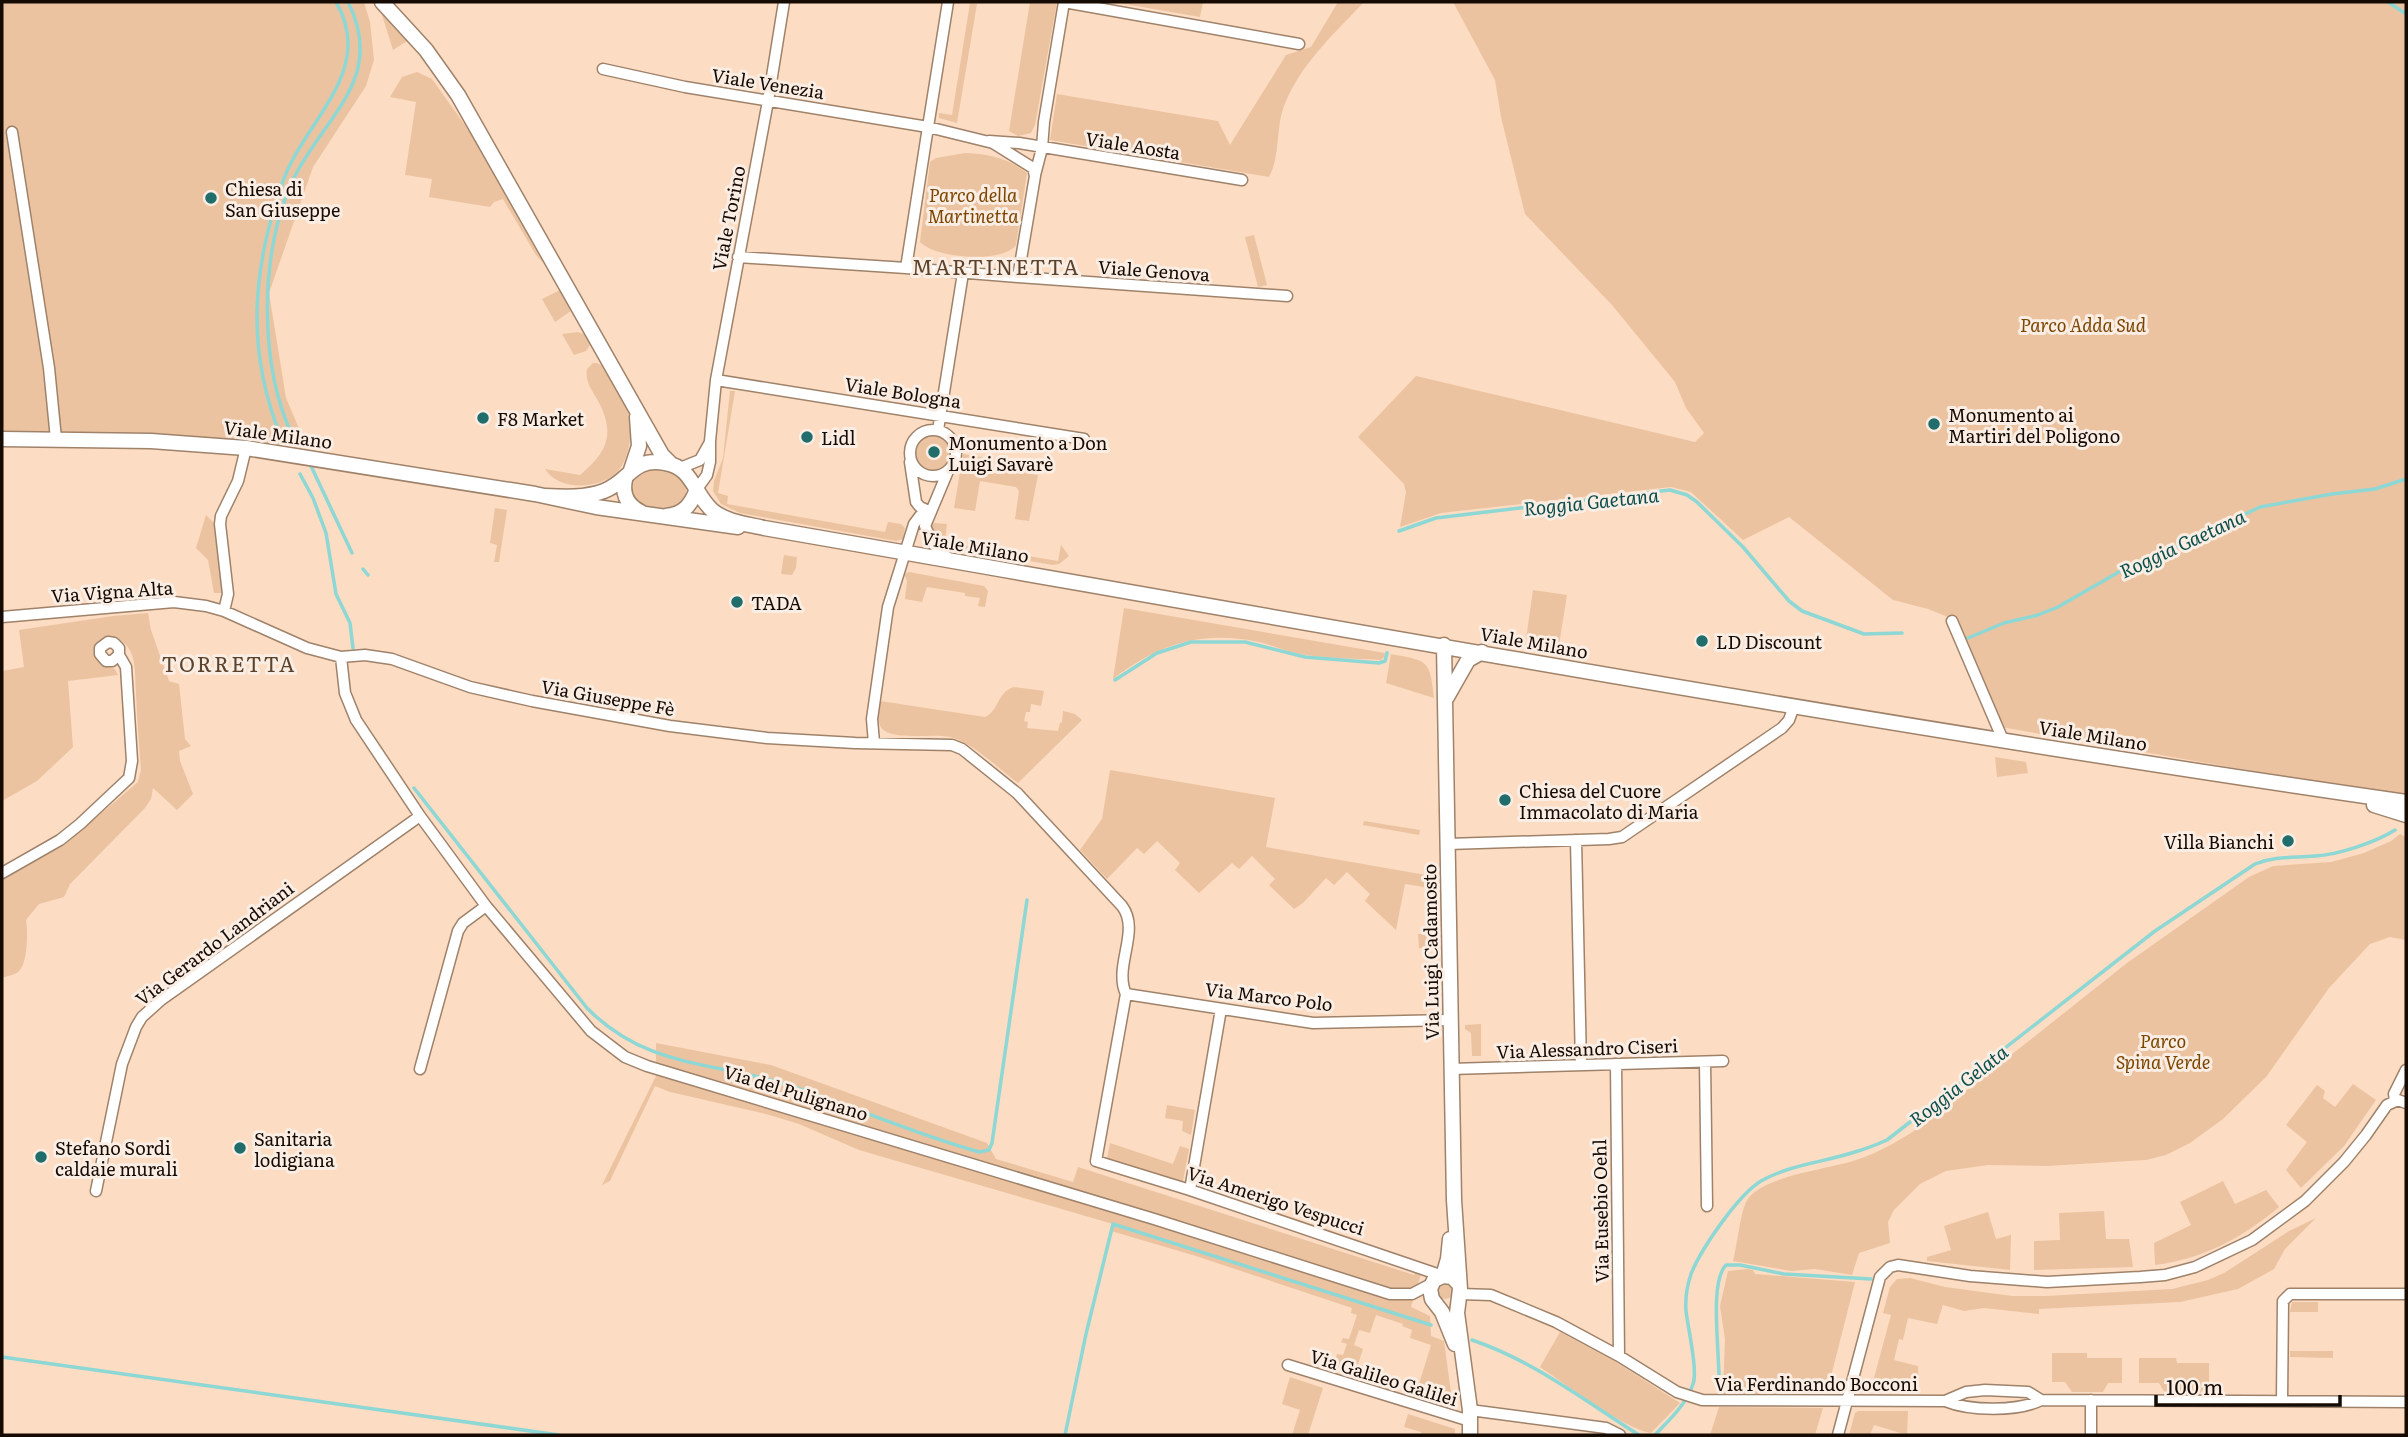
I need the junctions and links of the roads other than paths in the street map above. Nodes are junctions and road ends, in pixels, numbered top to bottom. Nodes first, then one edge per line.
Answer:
1 (382, 2) edge
2 (784, 2) edge
3 (948, 2) edge
4 (1064, 2) edge
5 (1299, 44) dead end
6 (603, 69) dead end
7 (768, 101) junction
8 (1044, 122) junction
9 (928, 127) junction
10 (12, 132) dead end
11 (985, 141) junction
12 (1019, 144) junction
13 (1042, 148) junction
14 (1035, 176) junction
15 (1242, 180) dead end
16 (737, 257) junction
17 (906, 268) junction
18 (963, 273) junction
19 (1018, 277) junction
20 (1287, 296) dead end
21 (716, 380) junction
22 (633, 403) junction
23 (941, 416) junction
24 (939, 430) junction
25 (2, 439) edge
26 (56, 439) junction
27 (1084, 439) dead end
28 (710, 441) junction
29 (246, 448) junction
30 (910, 459) junction
31 (675, 466) junction
32 (948, 471) junction
33 (628, 473) junction
34 (697, 489) junction
35 (545, 496) junction
36 (641, 512) junction
37 (931, 512) junction
38 (664, 516) junction
39 (764, 528) junction
40 (906, 553) junction
41 (951, 561) junction
42 (224, 611) junction
43 (2, 617) edge
44 (1952, 621) dead end
45 (1444, 645) junction
46 (1482, 652) junction
47 (119, 655) dead end
48 (341, 657) junction
49 (1445, 703) junction
50 (1794, 706) junction
51 (2003, 740) junction
52 (874, 743) junction
53 (2298, 787) junction
54 (2406, 802) edge
55 (2406, 815) edge
56 (420, 816) junction
57 (1576, 840) junction
58 (1448, 844) junction
59 (2, 873) edge
60 (486, 906) junction
61 (1126, 994) junction
62 (1221, 1009) junction
63 (1450, 1020) junction
64 (1705, 1062) junction
65 (1723, 1062) dead end
66 (1616, 1064) junction
67 (1581, 1065) junction
68 (420, 1069) dead end
69 (1451, 1069) junction
70 (2406, 1070) edge
71 (2401, 1102) edge
72 (1097, 1161) joint
73 (1190, 1190) junction
74 (96, 1191) dead end
75 (1454, 1200) junction
76 (1707, 1206) dead end
77 (1437, 1280) junction
78 (1459, 1292) junction
79 (2406, 1294) edge
80 (1436, 1303) junction
81 (1619, 1356) junction
82 (1288, 1365) dead end
83 (1465, 1375) junction
84 (2041, 1400) junction
85 (2091, 1400) junction
86 (1848, 1401) junction
87 (1945, 1401) junction
88 (2282, 1401) junction
89 (2406, 1402) edge
90 (1470, 1422) edge
91 (1620, 1435) edge
92 (1838, 1435) edge
93 (2091, 1435) edge

1 - 22 street
2 - 7 street, Viale Torino
3 - 9 street
4 - 5 street
4 - 8 street
6 - 7 street, Viale Venezia
7 - 9 street, Viale Venezia
7 - 16 street, Viale Torino
8 - 12 street
8 - 13 street
9 - 11 street, Viale Venezia
9 - 17 street
10 - 26 street
11 - 12 street, Viale Aosta
11 - 14 street
12 - 13 street, Viale Aosta
13 - 14 street
13 - 15 street, Viale Aosta
14 - 19 street
16 - 17 street
16 - 21 street, Viale Torino
17 - 18 street, Viale Genova
18 - 19 street, Viale Genova
18 - 23 street
19 - 20 street, Viale Genova
21 - 23 street, Viale Bologna
21 - 28 street, Viale Torino
22 - 31 street
22 - 33 street
23 - 24 street
23 - 27 street, Viale Bologna
24 - 30 street
24 - 32 street
25 - 26 street, Viale Milano
26 - 29 street, Viale Milano
28 - 31 street
28 - 34 street, Viale Torino
29 - 35 street, Viale Milano
29 - 42 street
30 - 32 street
30 - 37 street
31 - 33 street, Viale Milano
31 - 34 street, Viale Milano
32 - 37 street
33 - 35 street, Viale Milano
33 - 36 street
34 - 38 street
34 - 39 street, Viale Milano
35 - 36 street, Viale Milano
36 - 38 street, Viale Milano
37 - 40 street
37 - 41 street
38 - 39 street, Viale Milano
39 - 40 street, Viale Milano
40 - 41 street, Viale Milano
40 - 52 street
41 - 45 street, Viale Milano
42 - 43 street, Via Vigna Alta
42 - 48 street, Via Vigna Alta
44 - 51 street
45 - 46 street, Viale Milano
45 - 49 street, Via Luigi Cadamosto
46 - 49 street, Via Luigi Cadamosto
46 - 50 street, Viale Milano
47 - 59 street
48 - 52 street, Via Giuseppe Fè
48 - 56 street, Via del Pulignano
49 - 58 street, Via Luigi Cadamosto
50 - 51 street, Viale Milano
50 - 57 street
51 - 53 street, Viale Milano
52 - 61 street, Via Giuseppe Fè
53 - 54 street, Viale Milano
53 - 55 street, Viale Milano
56 - 60 street, Via del Pulignano
56 - 74 street, Via Gerardo Landriani
57 - 58 street
57 - 67 street
58 - 63 street, Via Luigi Cadamosto
60 - 68 street
60 - 77 street, Via del Pulignano
61 - 62 street, Via Marco Polo
61 - 72 street, Via Giuseppe Fè
62 - 63 street, Via Marco Polo
62 - 73 street
63 - 69 street, Via Luigi Cadamosto
64 - 65 street, Via Alessandro Ciseri
64 - 66 street, Via Alessandro Ciseri
64 - 76 street
66 - 67 street, Via Alessandro Ciseri
66 - 81 street, Via Eusebio Oehl
67 - 69 street, Via Alessandro Ciseri
69 - 75 street, Via Luigi Cadamosto
70 - 71 street
71 - 86 street
72 - 73 street, Via Amerigo Vespucci
73 - 77 street, Via Amerigo Vespucci
75 - 77 street, Via Luigi Cadamosto
75 - 78 street, Via Luigi Cadamosto
77 - 78 street
77 - 80 street
78 - 80 street
78 - 81 street, Via Ferdinando Bocconi
78 - 83 street, Via Luigi Cadamosto
79 - 88 street
80 - 83 street
81 - 86 street, Via Ferdinando Bocconi
82 - 90 street, Via Galileo Galilei
83 - 90 street
84 - 85 street, Via Ferdinando Bocconi
84 - 87 street, Via Ferdinando Bocconi
84 - 87 street, Via Ferdinando Bocconi
85 - 88 street, Via Ferdinando Bocconi
85 - 93 street
86 - 87 street, Via Ferdinando Bocconi
86 - 92 street
88 - 89 street, Via Ferdinando Bocconi
90 - 91 street, Via Galileo Galilei

